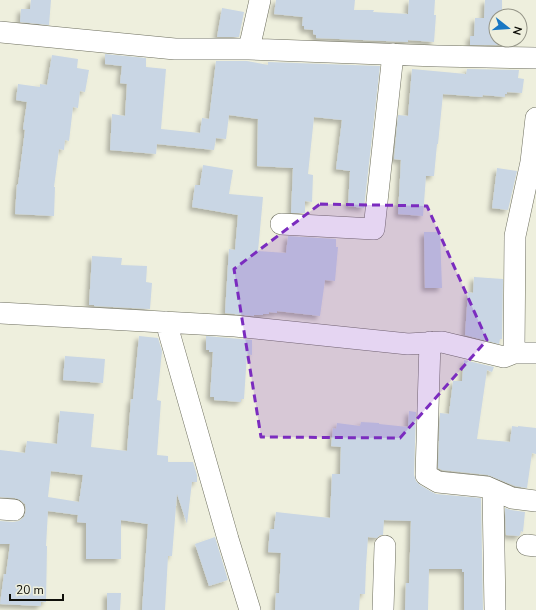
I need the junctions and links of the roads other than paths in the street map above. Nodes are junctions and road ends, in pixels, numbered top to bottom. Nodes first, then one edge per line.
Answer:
1 (260, 0) edge
2 (0, 32) edge
3 (249, 49) junction
4 (393, 54) junction
5 (536, 58) edge
6 (536, 118) edge
7 (281, 224) dead end
8 (0, 313) edge
9 (166, 322) junction
10 (430, 342) junction
11 (514, 353) junction
12 (536, 353) edge
13 (494, 490) junction
14 (536, 500) edge
15 (386, 546) dead end
16 (250, 610) edge
17 (383, 610) edge
18 (495, 610) edge

1 - 3 street
2 - 3 street
3 - 4 street
4 - 5 street
4 - 7 street
6 - 11 street
8 - 9 street
9 - 10 street
9 - 16 street
10 - 11 street
10 - 13 street
11 - 12 street
13 - 14 street
13 - 18 street
15 - 17 street

